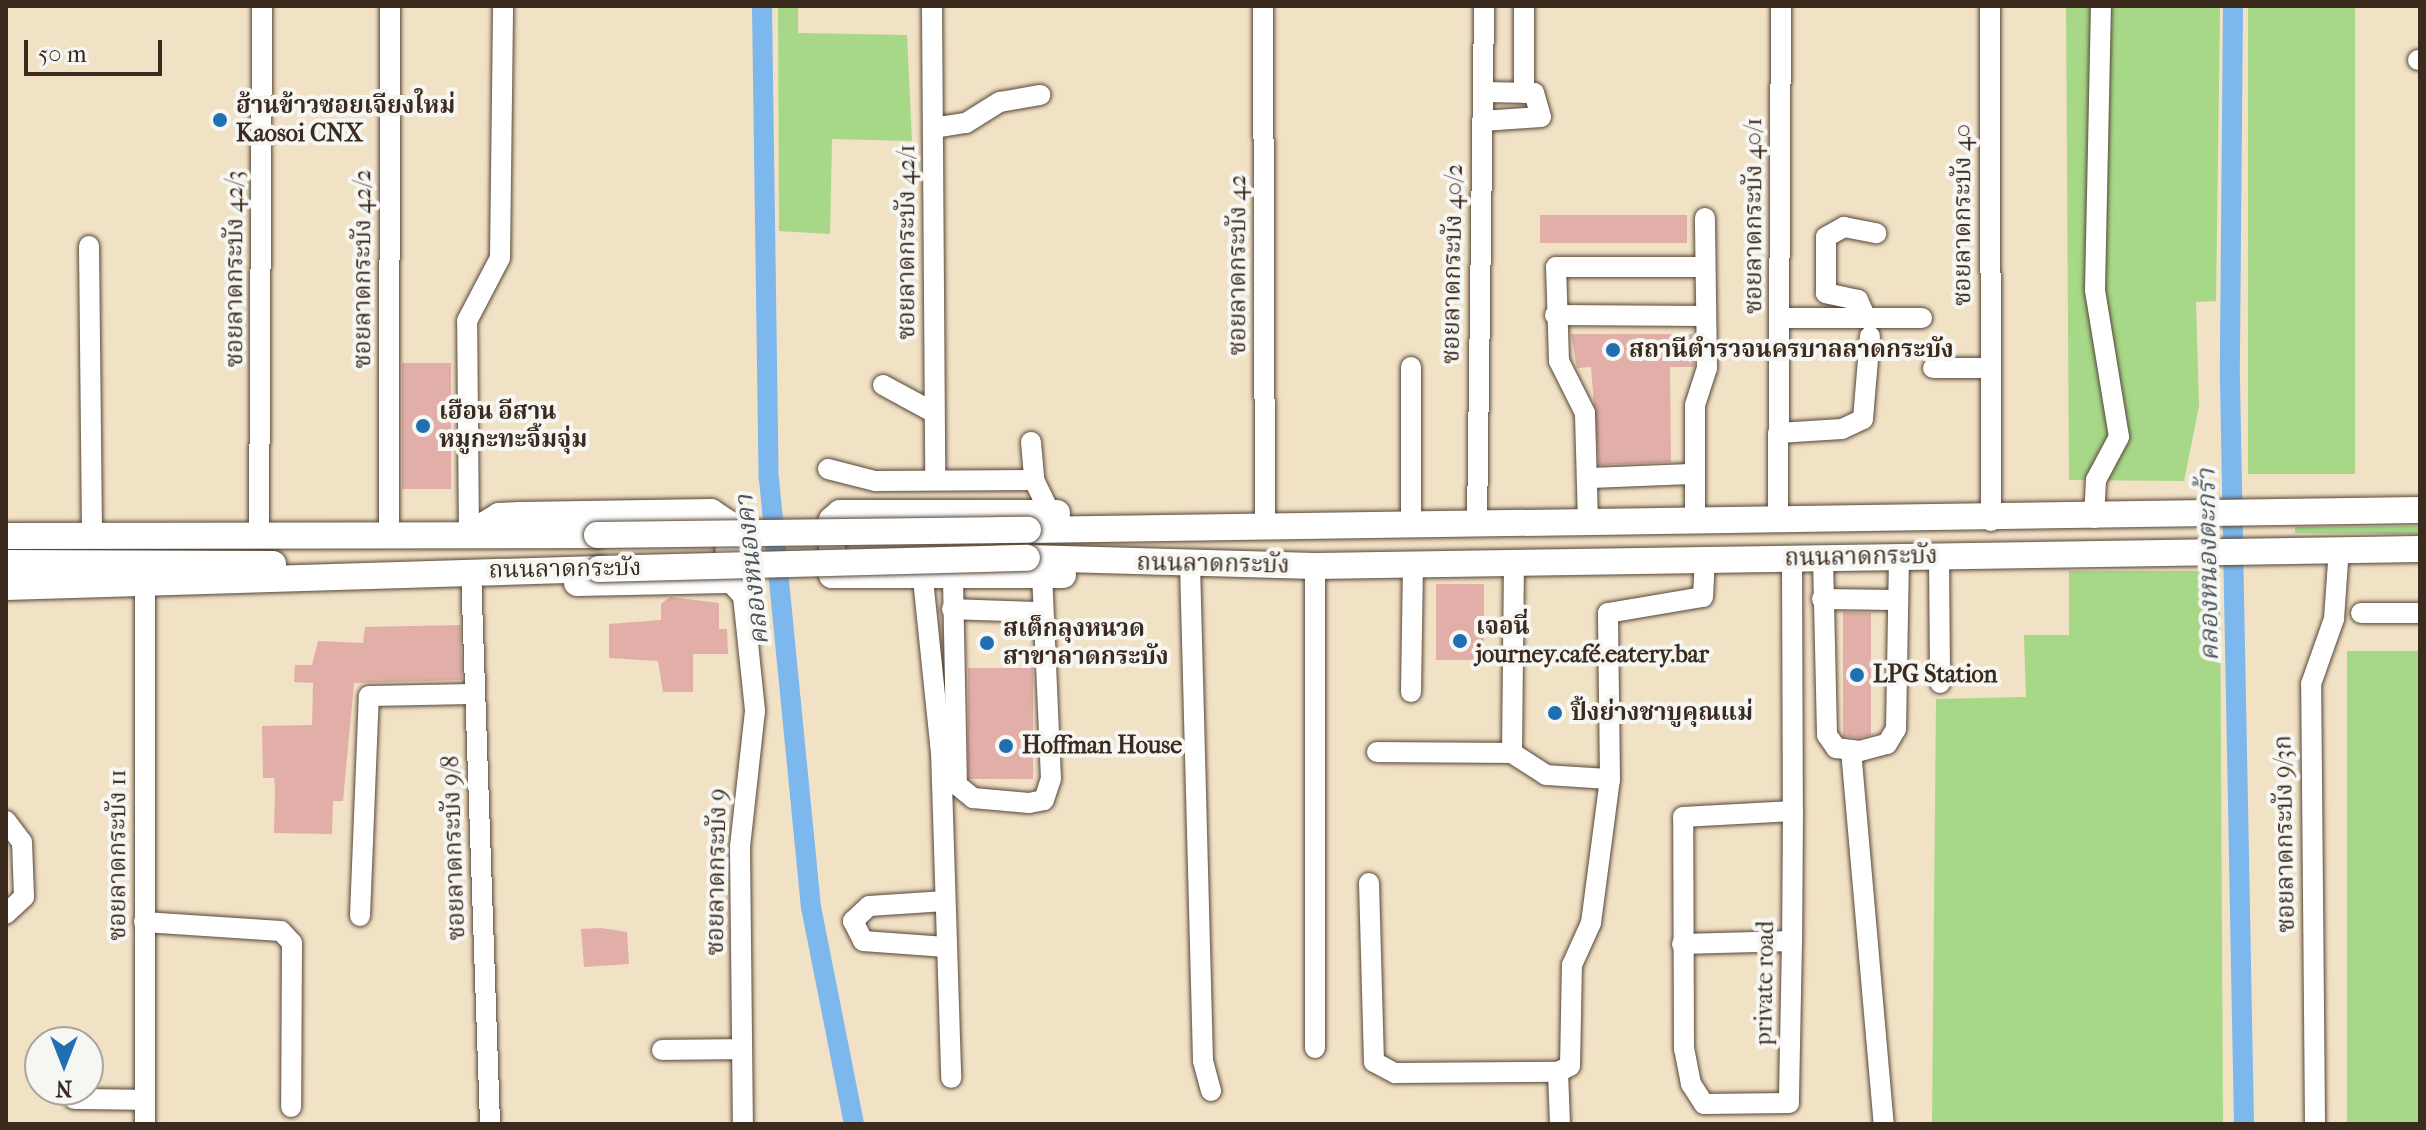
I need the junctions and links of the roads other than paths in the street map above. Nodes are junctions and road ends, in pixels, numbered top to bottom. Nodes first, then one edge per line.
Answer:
1 (262, 6) edge
2 (390, 6) edge
3 (503, 6) edge
4 (932, 6) edge
5 (1263, 6) edge
6 (1484, 6) edge
7 (1524, 6) edge
8 (1781, 6) edge
9 (1990, 6) edge
10 (2101, 6) edge
11 (1483, 92) junction
12 (1524, 93) junction
13 (1040, 95) dead end
14 (1482, 121) junction
15 (933, 128) junction
16 (1705, 218) dead end
17 (1876, 233) dead end
18 (89, 246) dead end
19 (1705, 267) junction
20 (1555, 315) junction
21 (1706, 316) junction
22 (1780, 318) junction
23 (1922, 318) dead end
24 (1868, 327) junction
25 (1411, 367) dead end
26 (1933, 368) dead end
27 (1990, 368) junction
28 (883, 385) dead end
29 (933, 412) junction
30 (1778, 433) junction
31 (1031, 442) dead end
32 (828, 469) dead end
33 (1693, 474) junction
34 (935, 478) junction
35 (1588, 478) junction
36 (1034, 480) junction
37 (2420, 510) edge
38 (1050, 513) junction
39 (2094, 518) junction
40 (1695, 521) junction
41 (1991, 521) junction
42 (1588, 522) junction
43 (1778, 522) junction
44 (1172, 523) junction
45 (1477, 523) junction
46 (1265, 524) junction
47 (1411, 524) junction
48 (259, 533) junction
49 (389, 533) junction
50 (469, 534) junction
51 (92, 535) junction
52 (6, 536) edge
53 (2333, 548) junction
54 (2420, 549) edge
55 (1939, 557) junction
56 (1589, 558) junction
57 (1792, 558) junction
58 (1823, 558) junction
59 (1899, 558) junction
60 (1705, 559) junction
61 (1514, 560) junction
62 (1413, 562) junction
63 (6, 563) edge
64 (1181, 564) junction
65 (1315, 566) junction
66 (1034, 567) junction
67 (479, 570) junction
68 (416, 571) junction
69 (923, 579) junction
70 (953, 579) junction
71 (728, 580) junction
72 (145, 586) junction
73 (6, 587) edge
74 (1822, 599) junction
75 (1896, 600) junction
76 (952, 609) junction
77 (1040, 612) junction
78 (2361, 613) dead end
79 (2420, 613) edge
80 (1940, 683) dead end
81 (1411, 692) dead end
82 (474, 694) junction
83 (1851, 750) junction
84 (1377, 752) dead end
85 (1512, 753) junction
86 (1610, 779) junction
87 (1793, 811) junction
88 (6, 821) edge
89 (1369, 883) dead end
90 (945, 901) junction
91 (6, 914) edge
92 (360, 916) dead end
93 (144, 922) junction
94 (1792, 941) junction
95 (1682, 944) junction
96 (946, 947) junction
97 (1315, 1048) dead end
98 (742, 1049) junction
99 (662, 1050) dead end
100 (1558, 1072) junction
101 (951, 1078) dead end
102 (1211, 1091) dead end
103 (104, 1099) edge
104 (144, 1100) junction
105 (1789, 1103) junction
106 (291, 1107) dead end
107 (145, 1124) edge
108 (490, 1124) edge
109 (743, 1124) edge
110 (1560, 1124) edge
111 (1789, 1124) edge
112 (1884, 1124) edge
113 (2315, 1124) edge

1 - 48 street, ซอยลาดกระบัง 42/3
2 - 49 street, ซอยลาดกระบัง 42/2
3 - 50 street
4 - 15 street, ซอยลาดกระบัง 42/1
5 - 46 street, ซอยลาดกระบัง 42
6 - 11 street, ซอยลาดกระบัง 40/2
7 - 12 street
8 - 22 street, ซอยลาดกระบัง 40/1
9 - 27 street, ซอยลาดกระบัง 40
10 - 39 street
11 - 12 street
11 - 14 street, ซอยลาดกระบัง 40/2
12 - 14 street
13 - 15 street
14 - 45 street, ซอยลาดกระบัง 40/2
15 - 29 street, ซอยลาดกระบัง 42/1
16 - 19 street
17 - 24 street
18 - 51 street
19 - 20 street
19 - 21 street
20 - 21 street
20 - 35 street
21 - 33 street
22 - 24 street
22 - 30 street, ซอยลาดกระบัง 40/1
23 - 24 street
24 - 30 street
25 - 47 street
26 - 27 street
27 - 41 street, ซอยลาดกระบัง 40
28 - 29 street
29 - 34 street, ซอยลาดกระบัง 42/1
30 - 43 street, ซอยลาดกระบัง 40/1
31 - 36 street
32 - 34 street
33 - 35 street
33 - 40 street
34 - 36 street
35 - 42 street
36 - 38 street
37 - 39 main road, ถนนลาดกระบัง
38 - 44 main road
38 - 69 main road
39 - 41 main road, ถนนลาดกระบัง
40 - 42 main road, ถนนลาดกระบัง
40 - 43 main road, ถนนลาดกระบัง
41 - 43 main road, ถนนลาดกระบัง
42 - 45 main road, ถนนลาดกระบัง
42 - 56 main road
44 - 46 main road, ถนนลาดกระบัง
44 - 50 main road, ถนนลาดกระบัง, bridge
45 - 47 main road, ถนนลาดกระบัง
46 - 47 main road, ถนนลาดกระบัง
48 - 49 main road, ถนนลาดกระบัง
48 - 51 main road, ถนนลาดกระบัง
49 - 50 main road, ถนนลาดกระบัง
50 - 71 main road
51 - 52 main road, ถนนลาดกระบัง
53 - 54 main road, ถนนลาดกระบัง
53 - 55 main road, ถนนลาดกระบัง
53 - 113 street, ซอยลาดกระบัง 9/3ก
55 - 59 main road, ถนนลาดกระบัง
55 - 80 street
56 - 60 main road, ถนนลาดกระบัง
56 - 61 main road, ถนนลาดกระบัง
57 - 58 main road, ถนนลาดกระบัง
57 - 60 main road, ถนนลาดกระบัง
57 - 87 street, private road
58 - 59 main road, ถนนลาดกระบัง
58 - 74 street
59 - 75 street
60 - 86 street
61 - 62 main road, ถนนลาดกระบัง
61 - 85 street
62 - 65 main road, ถนนลาดกระบัง
62 - 81 street
63 - 68 main road
64 - 65 main road, ถนนลาดกระบัง
64 - 66 main road, ถนนลาดกระบัง
64 - 102 street
65 - 97 street
66 - 67 main road, ถนนลาดกระบัง, bridge
66 - 70 main road
66 - 77 street
67 - 68 main road, ถนนลาดกระบัง
67 - 71 main road
67 - 82 street, ซอยลาดกระบัง 9/8
68 - 72 main road, ถนนลาดกระบัง
69 - 70 main road
69 - 90 street
70 - 76 street
71 - 98 street, ซอยลาดกระบัง 9
72 - 73 main road, ถนนลาดกระบัง
72 - 93 street, ซอยลาดกระบัง 11
74 - 75 street
74 - 83 street
75 - 83 street
76 - 77 street
76 - 77 street
78 - 79 street
82 - 92 street
82 - 108 street, ซอยลาดกระบัง 9/8
83 - 112 street
84 - 85 street
85 - 86 street
86 - 100 street
87 - 94 street, private road
87 - 95 street
88 - 91 street
89 - 100 street
90 - 96 street
90 - 96 street
93 - 104 street, ซอยลาดกระบัง 11
93 - 106 street
94 - 95 street
94 - 105 street, private road
95 - 105 street
96 - 101 street
98 - 99 street
98 - 109 street, ซอยลาดกระบัง 9
100 - 110 street
103 - 104 street
104 - 107 street, ซอยลาดกระบัง 11
105 - 111 street, private road

